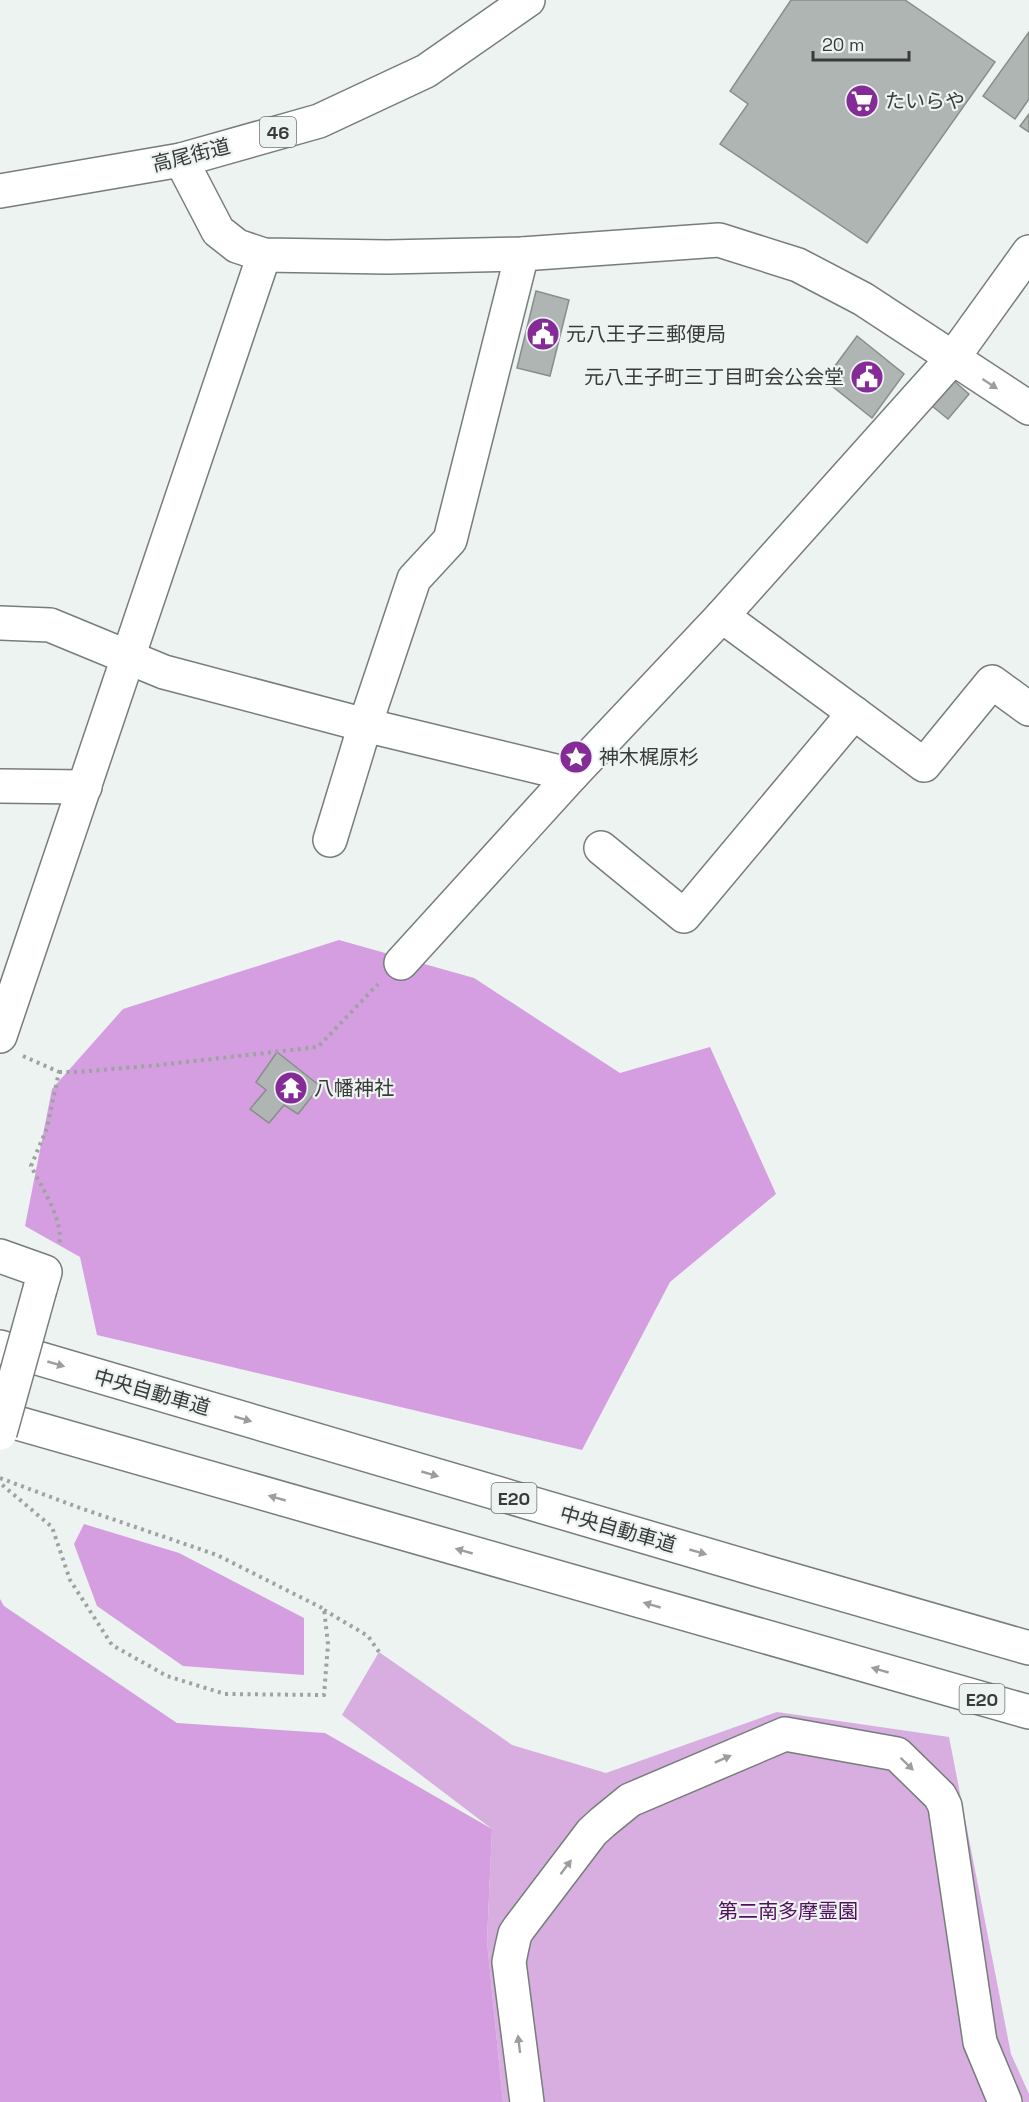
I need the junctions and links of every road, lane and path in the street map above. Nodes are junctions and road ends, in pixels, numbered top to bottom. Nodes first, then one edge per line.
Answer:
1 (528, 0) edge
2 (181, 160) junction
3 (0, 191) edge
4 (1029, 252) edge
5 (522, 254) junction
6 (264, 255) junction
7 (952, 359) junction
8 (1029, 408) edge
9 (722, 615) junction
10 (0, 623) edge
11 (127, 657) junction
12 (1029, 709) edge
13 (854, 713) junction
14 (365, 725) junction
15 (572, 775) junction
16 (0, 786) edge
17 (86, 787) junction
18 (330, 840) dead end
19 (601, 848) dead end
20 (400, 963) dead end
21 (367, 995) dead end
22 (10, 1045) edge
23 (59, 1072) junction
24 (0, 1256) edge
25 (43, 1281) junction
26 (0, 1347) edge
27 (0, 1418) edge
28 (0, 1433) edge
29 (0, 1478) edge
30 (0, 1483) edge
31 (324, 1609) junction
32 (1029, 1648) edge
33 (379, 1652) dead end
34 (1029, 1712) edge
35 (527, 2102) edge
36 (1005, 2102) edge

1 - 2 main road, 高尾街道 / 46
2 - 3 main road, 高尾街道 / 46
2 - 6 main road
4 - 7 main road
5 - 6 main road
5 - 7 main road
5 - 14 main road
6 - 11 main road
7 -> 8 main road
7 - 9 main road
9 - 13 main road
9 - 15 main road
10 - 11 main road
11 - 14 main road
11 - 17 main road
12 - 13 main road
13 - 19 main road
14 - 15 main road
14 - 18 main road
15 - 20 main road
16 - 17 main road
17 - 22 main road
21 - 23 path
22 - 23 path
23 - 25 path
24 - 25 main road
25 - 28 main road, bridge
26 -> 32 main road, 中央自動車道 / E20
34 -> 27 main road, E20
29 - 31 path
30 - 31 path
31 - 33 path
35 -> 36 main road

